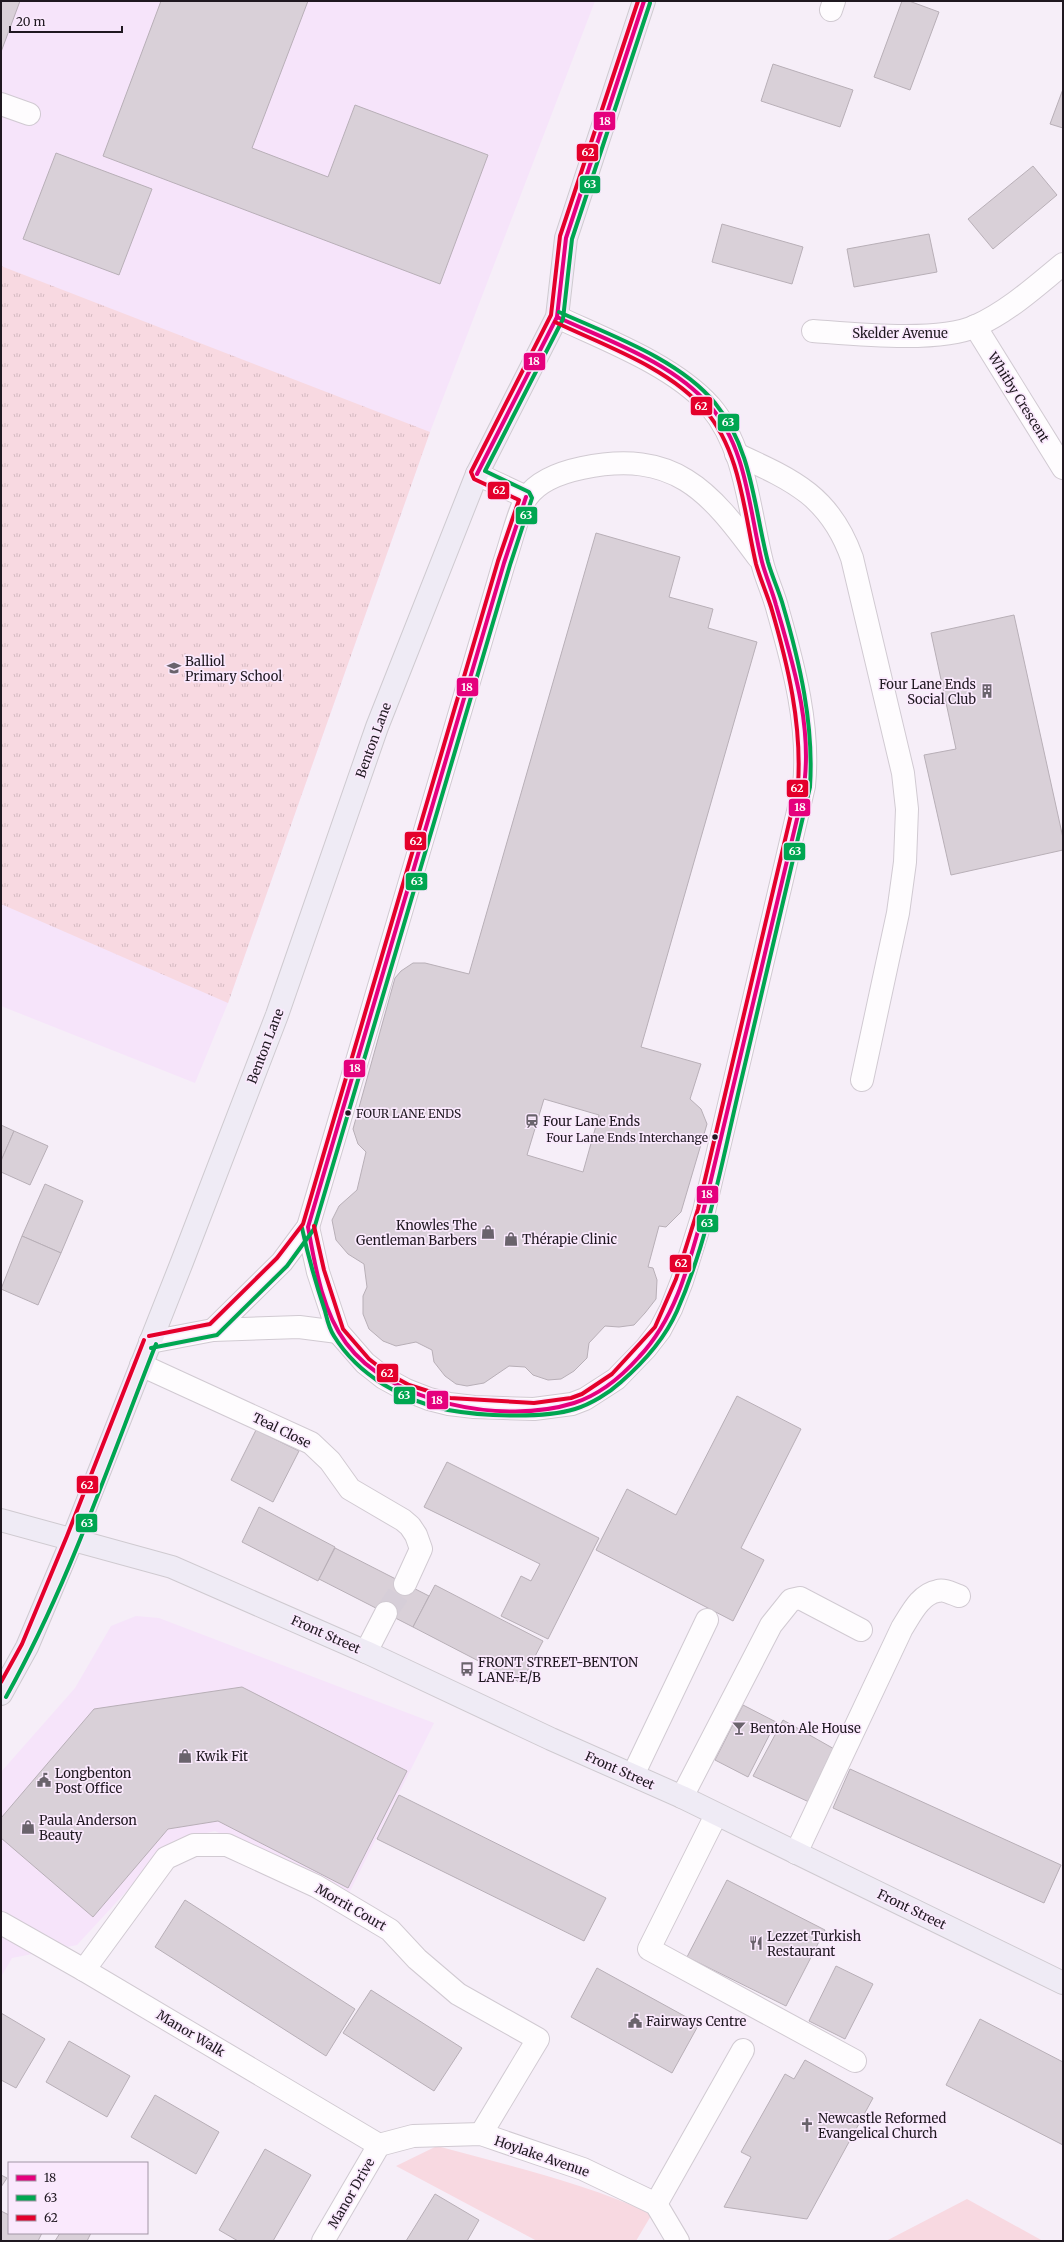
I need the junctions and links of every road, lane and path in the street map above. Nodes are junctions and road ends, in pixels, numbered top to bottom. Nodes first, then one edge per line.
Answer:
1 (644, 1) edge
2 (1, 104) edge
3 (29, 114) dead end
4 (1063, 264) edge
5 (557, 317) junction
6 (975, 326) junction
7 (813, 331) dead end
8 (736, 454) junction
9 (1063, 468) edge
10 (477, 474) junction
11 (526, 497) junction
12 (762, 563) junction
13 (862, 1080) dead end
14 (308, 1227) junction
15 (213, 1330) junction
16 (338, 1332) junction
17 (150, 1342) junction
18 (142, 1365) junction
19 (1, 1520) edge
20 (73, 1538) junction
21 (404, 1584) tunnel mouth
22 (959, 1596) dead end
23 (386, 1613) tunnel mouth
24 (708, 1620) dead end
25 (862, 1630) dead end
26 (366, 1652) junction
27 (1, 1694) edge
28 (633, 1775) junction
29 (682, 1797) junction
30 (716, 1815) junction
31 (796, 1853) junction
32 (1, 1923) edge
33 (84, 1970) junction
34 (1063, 1983) edge
35 (743, 2050) dead end
36 (855, 2061) dead end
37 (481, 2134) junction
38 (379, 2145) junction
39 (656, 2204) junction
40 (323, 2241) edge
41 (678, 2241) edge

1 - 5 main road, Benton Lane
2 - 3 street
4 - 6 street, Skelder Avenue
5 - 8 street
5 - 10 main road, Benton Lane
6 - 7 street, Skelder Avenue
6 - 9 street, Whitby Crescent
8 - 12 street
8 - 13 street
10 - 11 street
10 - 17 main road, Benton Lane
11 - 12 street
11 - 14 street
12 - 16 street
14 - 15 street
14 - 16 street
15 - 16 street
15 - 17 street
17 - 18 main road, Benton Lane
18 - 20 main road, Benton Lane
18 - 21 street, Teal Close
19 - 20 main road, Front Street
20 - 26 main road, Front Street
20 - 27 main road, Benton Lane
22 - 31 street
23 - 26 street
24 - 28 street
25 - 29 street
26 - 28 main road, Front Street
28 - 29 main road, Front Street
29 - 30 main road, Front Street
30 - 31 main road, Front Street
30 - 36 street
31 - 34 main road, Front Street
32 - 33 street, Manor Walk
33 - 37 street, Morrit Court
33 - 38 street, Manor Walk
35 - 39 street
37 - 38 street, Hoylake Avenue
37 - 39 street, Hoylake Avenue
38 - 40 street, Manor Drive
39 - 41 street

